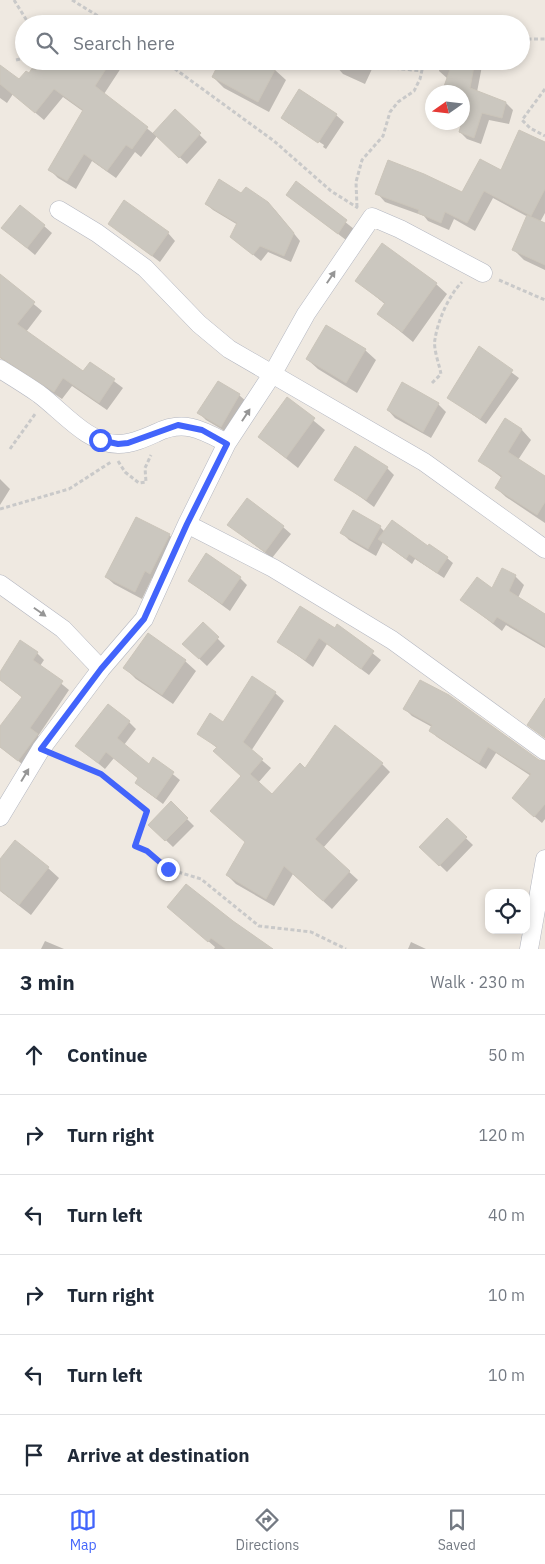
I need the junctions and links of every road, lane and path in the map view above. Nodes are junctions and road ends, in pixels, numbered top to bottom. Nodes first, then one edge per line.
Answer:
1 (14, 0) edge
2 (72, 0) edge
3 (24, 15) edge
4 (96, 15) edge
5 (530, 39) edge
6 (545, 39) edge
7 (176, 70) edge
8 (412, 70) edge
9 (422, 71) joint
10 (545, 89) edge
11 (545, 136) edge
12 (59, 210) dead end
13 (365, 212) junction
14 (478, 271) junction
15 (545, 300) edge
16 (0, 369) edge
17 (273, 373) junction
18 (432, 384) dead end
19 (46, 400) junction
20 (161, 430) junction
21 (227, 444) junction
22 (10, 449) dead end
23 (0, 509) edge
24 (187, 524) junction
25 (545, 548) edge
26 (0, 584) edge
27 (101, 669) junction
28 (41, 749) junction
29 (545, 751) edge
30 (0, 817) edge
31 (545, 859) edge
32 (346, 949) edge
33 (529, 949) edge

1 - 3 path
2 - 4 path
5 - 6 path
7 - 13 path
8 - 9 path
9 - 13 path
10 - 11 path
12 - 17 street
13 - 14 street
17 -> 13 street
14 - 15 path
14 - 18 path
16 - 19 street
21 -> 17 street
17 - 25 street
19 - 20 street
19 - 22 path
20 - 21 street
20 - 23 path
21 - 24 street
24 - 27 street
24 - 29 street
26 -> 27 street
27 - 28 street
30 -> 28 street
28 - 32 path
31 - 33 street

